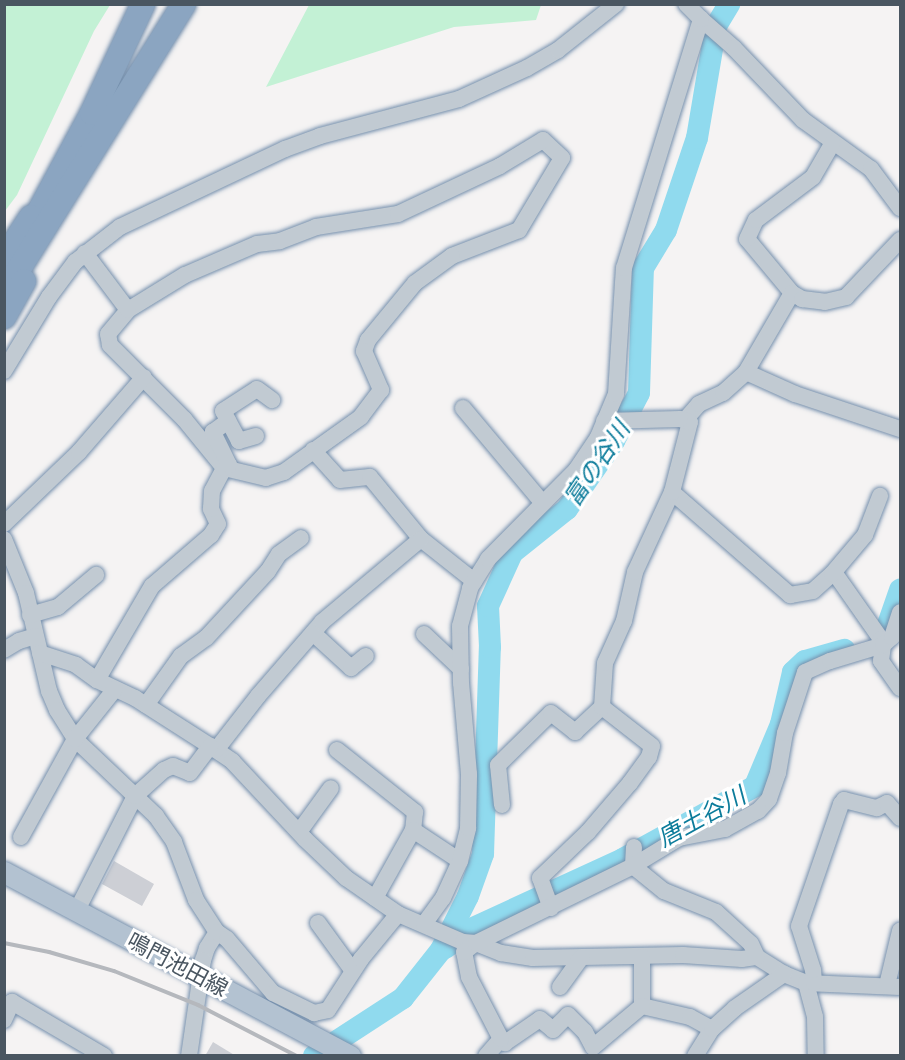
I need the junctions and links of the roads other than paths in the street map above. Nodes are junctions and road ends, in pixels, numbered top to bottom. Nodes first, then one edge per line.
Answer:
1 (143, 4) edge
2 (184, 4) edge
3 (616, 4) edge
4 (686, 4) edge
5 (702, 19) junction
6 (833, 143) junction
7 (59, 192) junction
8 (900, 208) edge
9 (900, 240) edge
10 (85, 253) junction
11 (4, 258) edge
12 (4, 274) edge
13 (4, 293) edge
14 (792, 293) junction
15 (128, 310) junction
16 (4, 318) edge
17 (4, 371) edge
18 (746, 372) junction
19 (144, 378) junction
20 (272, 400) dead end
21 (463, 408) dead end
22 (685, 420) junction
23 (228, 421) junction
24 (605, 421) junction
25 (900, 429) edge
26 (256, 436) dead end
27 (313, 450) junction
28 (224, 468) junction
29 (672, 492) junction
30 (880, 496) dead end
31 (542, 502) junction
32 (4, 524) edge
33 (301, 538) dead end
34 (4, 539) edge
35 (421, 539) junction
36 (832, 574) junction
37 (96, 575) dead end
38 (474, 581) junction
39 (900, 612) edge
40 (30, 615) junction
41 (313, 633) junction
42 (424, 634) dead end
43 (35, 636) junction
44 (880, 638) junction
45 (4, 650) edge
46 (40, 653) junction
47 (366, 656) dead end
48 (461, 669) junction
49 (97, 680) junction
50 (900, 688) edge
51 (115, 689) junction
52 (146, 705) junction
53 (602, 707) junction
54 (75, 739) junction
55 (213, 748) junction
56 (337, 750) dead end
57 (331, 788) dead end
58 (135, 796) junction
59 (502, 805) dead end
60 (900, 818) edge
61 (413, 830) junction
62 (298, 832) junction
63 (21, 837) dead end
64 (634, 857) junction
65 (460, 861) junction
66 (4, 872) edge
67 (375, 897) junction
68 (548, 901) junction
69 (77, 910) junction
70 (398, 914) junction
71 (318, 923) dead end
72 (426, 925) junction
73 (900, 931) edge
74 (217, 932) junction
75 (470, 943) junction
76 (582, 957) junction
77 (642, 957) junction
78 (757, 957) junction
79 (353, 971) junction
80 (784, 974) junction
81 (201, 976) junction
82 (810, 983) junction
83 (893, 986) edge
84 (560, 987) dead end
85 (642, 1006) junction
86 (4, 1020) edge
87 (712, 1029) junction
88 (501, 1039) junction
89 (346, 1054) edge
90 (697, 1055) edge
91 (104, 1056) edge
92 (189, 1056) edge
93 (486, 1056) edge
94 (816, 1056) edge

1 - 7 highway
2 - 7 highway
3 - 10 street
4 - 5 street
5 - 6 street
5 - 24 street
6 - 8 street
6 - 14 street
7 - 11 highway
7 - 12 highway
7 - 13 highway
7 - 16 highway
9 - 14 street
10 - 15 street
10 - 17 street
14 - 18 street
15 - 19 street
15 - 27 street
18 - 22 street
18 - 25 street
19 - 28 street
19 - 32 street
20 - 23 street
21 - 31 street
22 - 24 street
22 - 29 street
23 - 26 street
23 - 28 street
24 - 31 street
27 - 28 street
27 - 35 street
28 - 49 street
29 - 36 street
29 - 53 street
30 - 36 street
31 - 38 street
33 - 52 street
34 - 40 street
35 - 38 street
35 - 41 street
36 - 44 street
37 - 40 street
38 - 48 street
39 - 44 street
40 - 43 street
41 - 47 street
41 - 55 street
42 - 48 street
43 - 45 street
43 - 46 street
44 - 50 street
44 - 64 street
46 - 49 street
46 - 54 street
48 - 65 street
49 - 51 street
51 - 52 street
51 - 54 street
52 - 55 street
53 - 59 street
53 - 68 street
54 - 58 street
54 - 63 street
55 - 58 street
55 - 62 street
56 - 61 street
57 - 62 street
58 - 69 street
58 - 74 street
60 - 82 street
61 - 65 street
61 - 67 street
62 - 67 street
64 - 68 street
64 - 78 street
65 - 72 street
66 - 69 main road, 鳴門池田線
67 - 70 street
68 - 75 street
69 - 81 main road, 鳴門池田線
70 - 72 street
70 - 79 street
71 - 79 street
72 - 75 street
73 - 83 street
74 - 79 street
74 - 81 street
75 - 76 street
75 - 88 street
76 - 77 street
76 - 84 street
77 - 78 street
77 - 85 street
78 - 80 street
80 - 82 street
80 - 87 street
81 - 89 main road, 鳴門池田線
81 - 92 street
82 - 83 street
82 - 94 street
85 - 87 street
85 - 88 street
86 - 91 street
87 - 90 street
88 - 93 street

